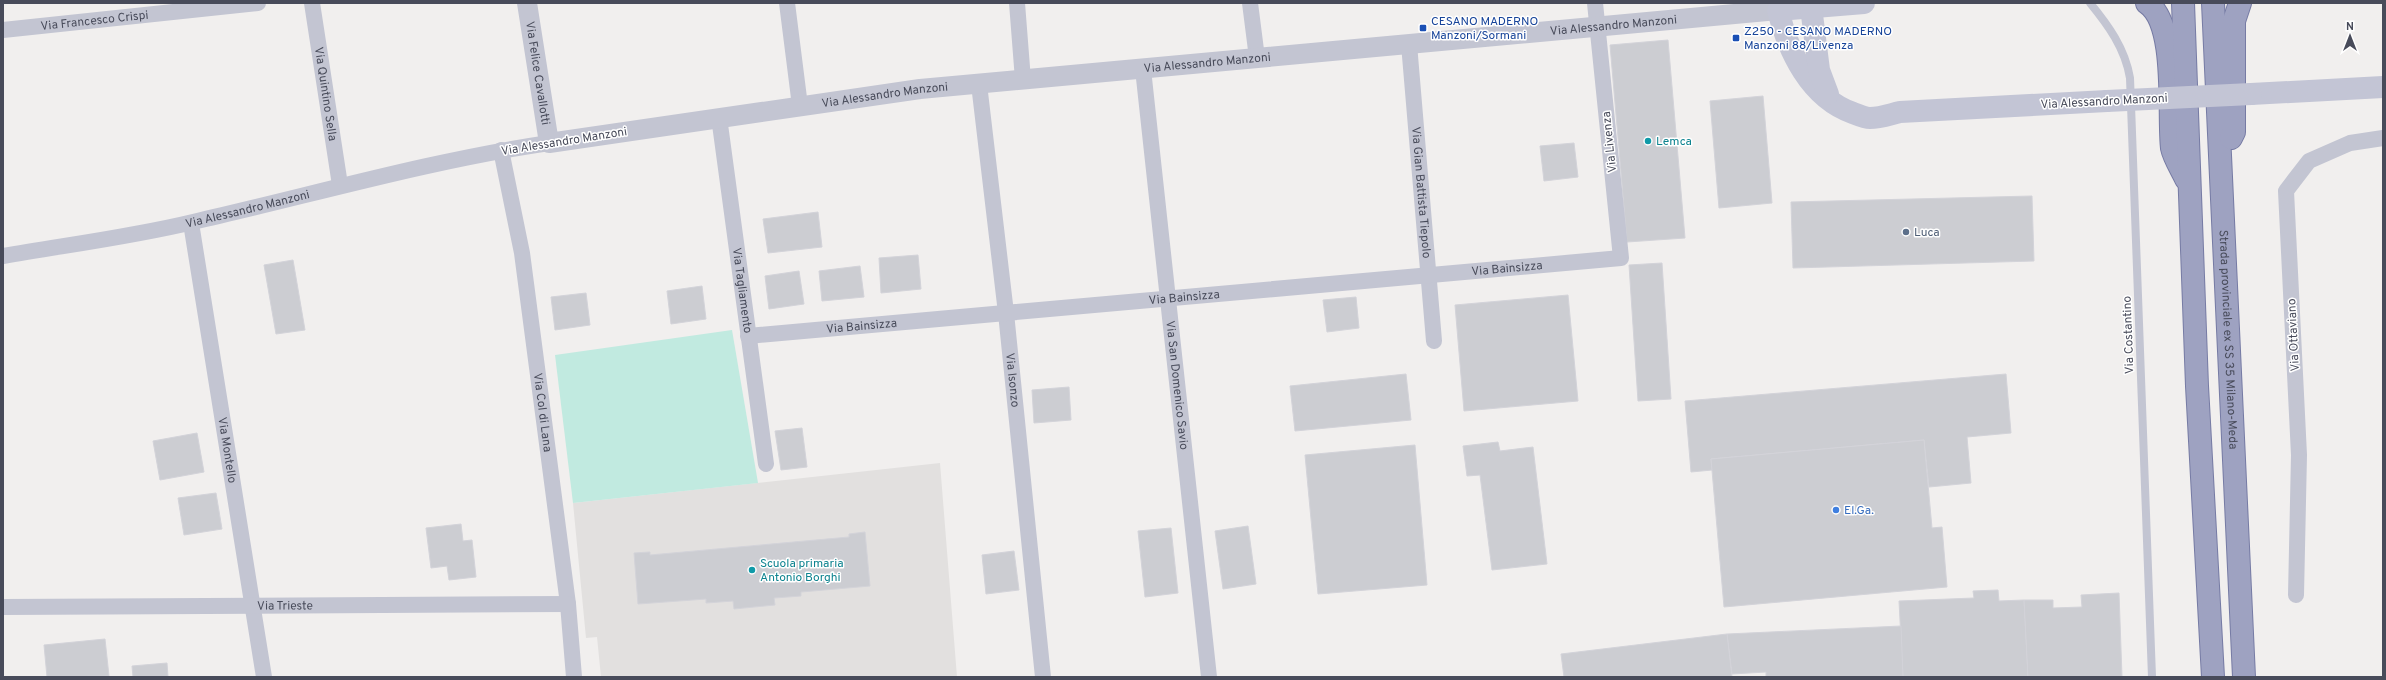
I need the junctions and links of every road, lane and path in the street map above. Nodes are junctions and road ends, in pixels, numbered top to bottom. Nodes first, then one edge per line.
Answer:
1 (258, 3) edge
2 (312, 3) edge
3 (527, 3) edge
4 (787, 3) edge
5 (1017, 3) edge
6 (1250, 3) edge
7 (1595, 3) edge
8 (1864, 3) edge
9 (2090, 3) edge
10 (2146, 3) edge
11 (2183, 3) edge
12 (2213, 3) edge
13 (2240, 3) edge
14 (1811, 5) edge
15 (1778, 10) junction
16 (1597, 26) junction
17 (3, 30) edge
18 (1409, 44) junction
19 (1257, 58) junction
20 (1143, 69) junction
21 (1023, 80) junction
22 (979, 84) junction
23 (2383, 87) edge
24 (1830, 101) junction
25 (800, 106) junction
26 (719, 117) junction
27 (2383, 138) edge
28 (549, 143) junction
29 (501, 150) junction
30 (2221, 157) junction
31 (340, 185) junction
32 (2191, 189) junction
33 (191, 223) junction
34 (3, 256) edge
35 (1621, 258) joint
36 (1430, 274) junction
37 (1168, 300) junction
38 (1006, 313) junction
39 (748, 336) junction
40 (1434, 341) dead end
41 (766, 464) dead end
42 (2296, 595) dead end
43 (568, 604) junction
44 (251, 605) junction
45 (3, 607) edge
46 (264, 677) edge
47 (574, 677) edge
48 (1043, 677) edge
49 (1209, 677) edge
50 (2152, 677) edge
51 (2213, 677) edge
52 (2244, 677) edge

1 - 17 street, Via Francesco Crispi
2 - 31 street, Via Quintino Sella
3 - 28 street, Via Felice Cavallotti
4 - 25 street
5 - 21 street
6 - 19 street
7 - 16 street, Via Livenza
8 - 14 main road, Via Alessandro Manzoni
9 - 50 lane, Via Costantino
10 - 32 highway
11 - 32 highway
12 - 30 highway, Strada provinciale ex SS 35 Milano-Meda
13 - 30 highway
14 - 15 main road, Via Alessandro Manzoni
14 - 24 main road
15 - 16 street, Via Alessandro Manzoni
15 - 24 main road, Via Alessandro Manzoni
16 - 18 street, Via Alessandro Manzoni
16 - 35 street, Via Livenza
18 - 19 street, Via Alessandro Manzoni
18 - 36 street, Via Gian Battista Tiepolo
19 - 20 street, Via Alessandro Manzoni
20 - 21 street, Via Alessandro Manzoni
20 - 37 street, Via San Domenico Savio
21 - 22 street, Via Alessandro Manzoni
22 - 25 street, Via Alessandro Manzoni
22 - 38 street, Via Isonzo
23 - 24 main road, Via Alessandro Manzoni, bridge
25 - 26 street, Via Alessandro Manzoni
26 - 28 street, Via Alessandro Manzoni
26 - 39 street, Via Tagliamento
27 - 42 street, Via Ottaviano
28 - 29 street, Via Alessandro Manzoni
29 - 31 street, Via Alessandro Manzoni
29 - 43 street, Via Col di Lana
30 - 52 highway, Strada provinciale ex SS 35 Milano-Meda
31 - 33 street, Via Alessandro Manzoni
32 - 51 highway
33 - 34 street, Via Alessandro Manzoni
33 - 44 street, Via Montello
35 - 36 street, Via Bainsizza
36 - 37 street, Via Bainsizza
36 - 40 street, Via Gian Battista Tiepolo
37 - 38 street, Via Bainsizza
37 - 49 street, Via San Domenico Savio
38 - 39 street, Via Bainsizza
38 - 48 street, Via Isonzo
39 - 41 street, Via Tagliamento
43 - 44 street, Via Trieste
43 - 47 street, Via Col di Lana
44 - 45 street, Via Trieste
44 - 46 street, Via Montello

